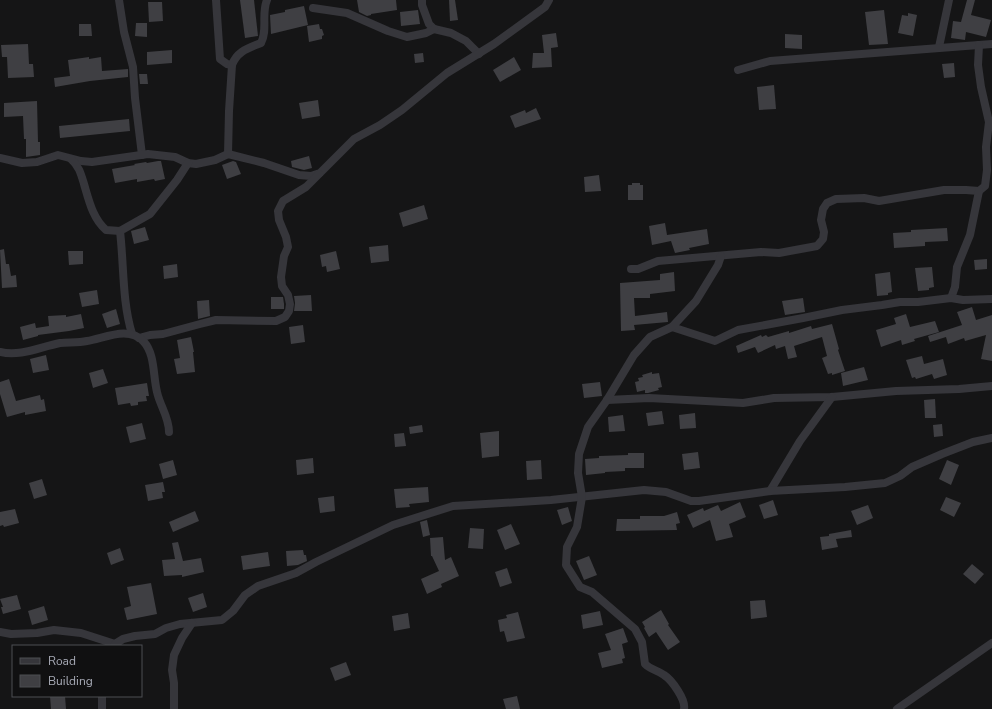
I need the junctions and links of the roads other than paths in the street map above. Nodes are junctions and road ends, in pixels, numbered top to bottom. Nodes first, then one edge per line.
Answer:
1 (119, 0) edge
2 (216, 0) edge
3 (267, 0) edge
4 (422, 0) edge
5 (549, 0) edge
6 (949, 0) edge
7 (313, 8) dead end
8 (434, 29) junction
9 (992, 44) edge
10 (979, 45) junction
11 (939, 48) junction
12 (479, 54) junction
13 (232, 65) junction
14 (738, 70) dead end
15 (228, 154) junction
16 (142, 155) junction
17 (69, 157) junction
18 (0, 158) edge
19 (188, 163) junction
20 (320, 173) junction
21 (979, 191) junction
22 (120, 231) junction
23 (721, 256) junction
24 (631, 269) dead end
25 (951, 298) junction
26 (992, 299) edge
27 (672, 327) junction
28 (136, 336) junction
29 (0, 352) edge
30 (992, 386) edge
31 (832, 397) junction
32 (607, 400) junction
33 (169, 432) dead end
34 (992, 438) edge
35 (770, 491) junction
36 (582, 497) junction
37 (192, 623) junction
38 (0, 632) edge
39 (992, 643) edge
40 (114, 645) edge
41 (102, 697) edge
42 (102, 709) edge
43 (174, 709) edge
44 (684, 709) edge
45 (897, 709) edge

1 - 16 street
2 - 13 street
3 - 13 street
4 - 8 street
5 - 12 street
6 - 11 street
7 - 8 street
8 - 12 street
9 - 10 street
10 - 11 street
10 - 21 street
11 - 14 street
12 - 20 street
13 - 15 street
15 - 19 street
15 - 20 street
16 - 17 street
16 - 19 street
17 - 18 street
17 - 22 street
19 - 22 street
20 - 28 street
21 - 23 street
21 - 25 street
22 - 28 street
23 - 24 street
23 - 27 street
25 - 26 street
25 - 27 street
27 - 32 street
28 - 29 street
28 - 33 street
30 - 31 street
31 - 32 street
31 - 35 street
32 - 36 street
34 - 35 street
35 - 36 street
36 - 37 street
36 - 44 street
37 - 40 street
37 - 43 street
38 - 40 street
39 - 45 street
41 - 42 street

